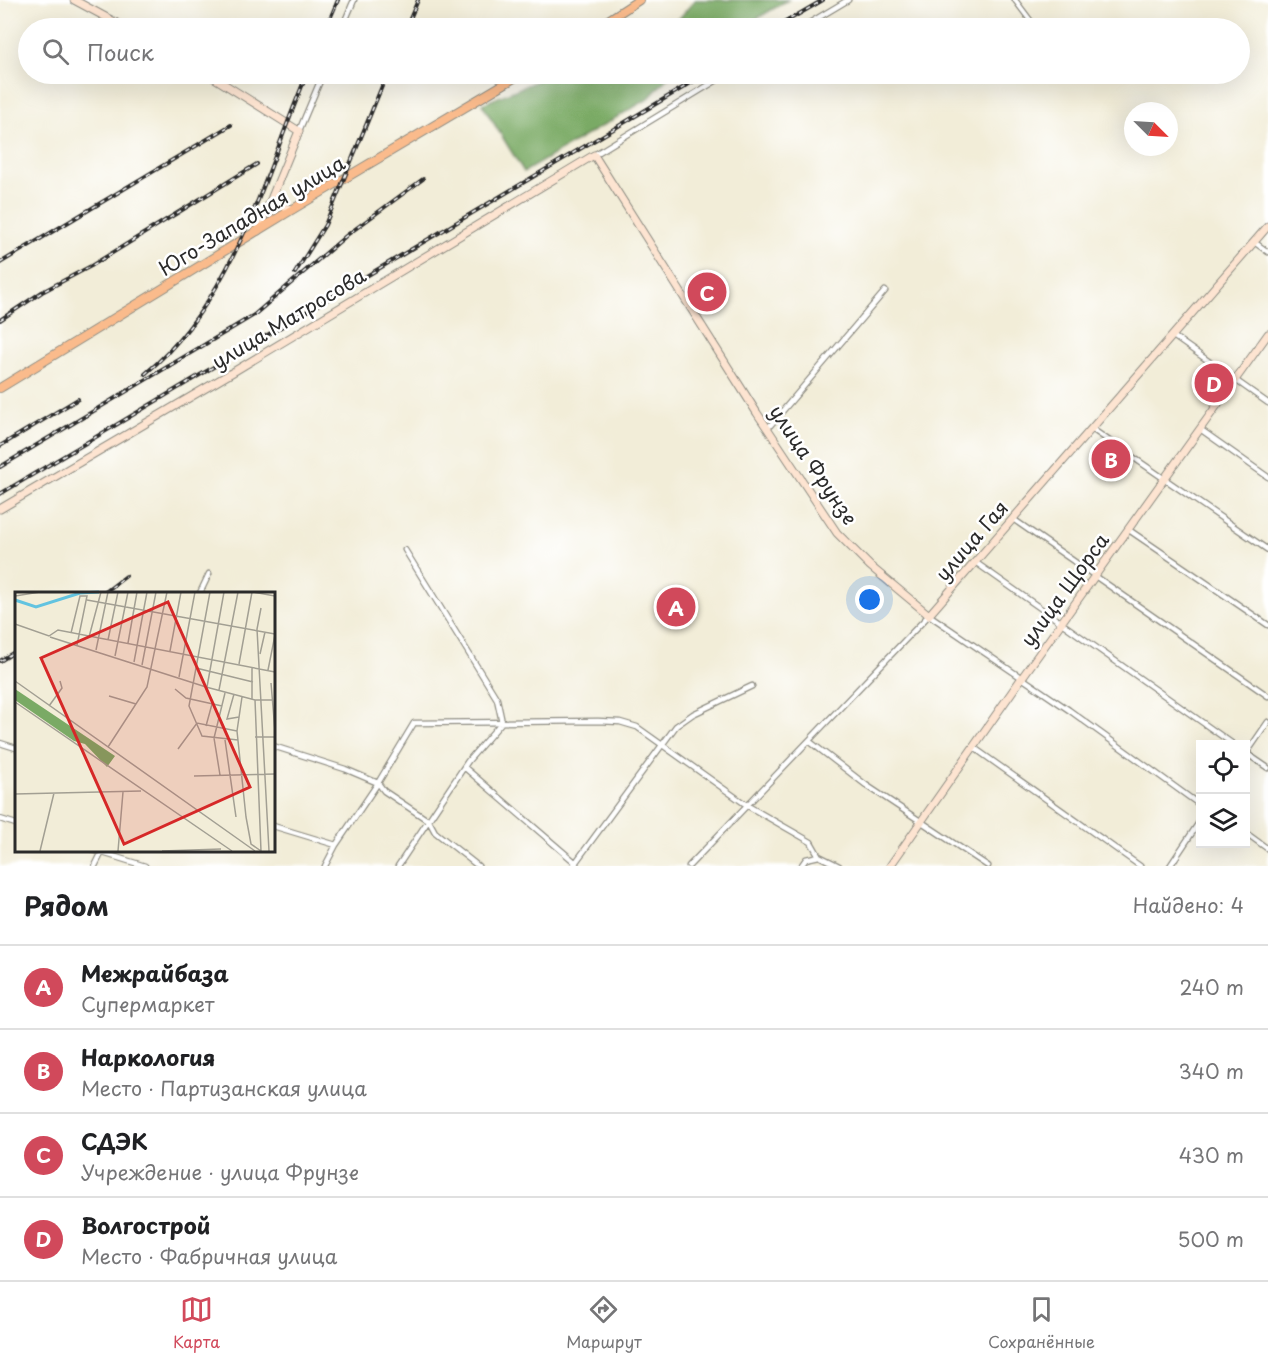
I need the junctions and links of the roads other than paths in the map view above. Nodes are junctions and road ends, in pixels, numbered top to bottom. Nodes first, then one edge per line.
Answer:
1 (74, 0) edge
2 (354, 0) edge
3 (639, 0) edge
4 (848, 0) edge
5 (1015, 0) edge
6 (107, 18) edge
7 (346, 18) edge
8 (611, 18) edge
9 (818, 18) edge
10 (1028, 18) edge
11 (224, 84) edge
12 (319, 84) edge
13 (504, 84) edge
14 (711, 84) edge
15 (299, 131) junction
16 (594, 155) junction
17 (274, 192) junction
18 (293, 209) junction
19 (1268, 226) edge
20 (258, 231) junction
21 (1254, 242) junction
22 (1268, 252) edge
23 (885, 291) dead end
24 (1268, 334) edge
25 (1173, 336) junction
26 (1235, 380) junction
27 (0, 387) edge
28 (1268, 403) edge
29 (768, 428) junction
30 (1092, 429) junction
31 (1200, 429) junction
32 (1268, 477) edge
33 (1165, 478) junction
34 (0, 509) edge
35 (1013, 519) junction
36 (1129, 530) junction
37 (405, 549) dead end
38 (1268, 550) edge
39 (975, 562) junction
40 (209, 574) dead end
41 (1095, 577) junction
42 (200, 592) edge
43 (929, 615) junction
44 (1060, 624) junction
45 (1268, 625) edge
46 (1021, 679) junction
47 (752, 686) dead end
48 (1268, 696) edge
49 (502, 722) junction
50 (1268, 722) edge
51 (1227, 740) edge
52 (809, 741) junction
53 (0, 743) edge
54 (662, 743) junction
55 (274, 746) edge
56 (973, 747) junction
57 (1250, 747) edge
58 (15, 748) edge
59 (1250, 756) edge
60 (464, 767) junction
61 (1268, 768) edge
62 (378, 783) junction
63 (1196, 802) edge
64 (748, 806) junction
65 (0, 819) edge
66 (429, 820) junction
67 (922, 822) junction
68 (15, 824) edge
69 (274, 826) edge
70 (1196, 827) edge
71 (1250, 836) edge
72 (336, 845) junction
73 (1268, 849) edge
74 (103, 851) edge
75 (819, 856) junction
76 (574, 864) edge
77 (94, 866) edge
78 (145, 866) edge
79 (326, 866) edge
80 (399, 866) edge
81 (478, 866) edge
82 (689, 866) edge
83 (801, 866) edge
84 (839, 866) edge
85 (890, 866) edge
86 (988, 866) edge
87 (1140, 866) edge
88 (1170, 866) edge

1 - 6 street
2 - 7 street
3 - 8 main road
4 - 9 street
5 - 10 street
11 - 15 street
12 - 15 street
13 - 18 main road, Юго-Западная улица
14 - 16 street
15 - 17 street
16 - 29 street, улица Фрунзе
16 - 34 street, улица Матросова
17 - 18 street
17 - 20 street
18 - 20 main road, Юго-Западная улица
19 - 21 street, улица Гая
20 - 27 main road, Юго-Западная улица
21 - 22 street
21 - 25 street, улица Гая
23 - 29 street
24 - 26 street, улица Щорса
25 - 26 street
25 - 30 street, улица Гая
26 - 28 street
26 - 31 street, улица Щорса
29 - 43 street, улица Фрунзе
30 - 33 street
30 - 35 street, улица Гая
31 - 32 street
31 - 33 street, улица Щорса
33 - 36 street, улица Щорса
33 - 38 street
35 - 39 street, улица Гая
35 - 41 street
36 - 41 street, улица Щорса
36 - 45 street
37 - 49 street
39 - 43 street, улица Гая
39 - 44 street
40 - 42 street
41 - 44 street, улица Щорса
41 - 48 street
43 - 46 street, улица Фрунзе
43 - 52 street, улица Гая
44 - 46 street, улица Щорса
44 - 51 street
46 - 56 street, улица Щорса
46 - 63 street, улица Фрунзе
47 - 54 street
49 - 54 street
49 - 60 street
49 - 62 street
50 - 57 street
52 - 64 street, улица Гая
52 - 67 street
53 - 58 street
54 - 64 street
54 - 76 street
55 - 62 street
56 - 67 street, улица Щорса
56 - 87 street
59 - 61 street
60 - 66 street
60 - 76 street
62 - 66 street
62 - 72 street
64 - 75 street
64 - 82 street, улица Гая
65 - 68 street
66 - 80 street
66 - 81 street
67 - 85 street, улица Щорса
67 - 86 street
69 - 72 street
70 - 88 street
71 - 73 street
72 - 79 street
74 - 77 street
74 - 78 street
75 - 83 street
75 - 84 street

